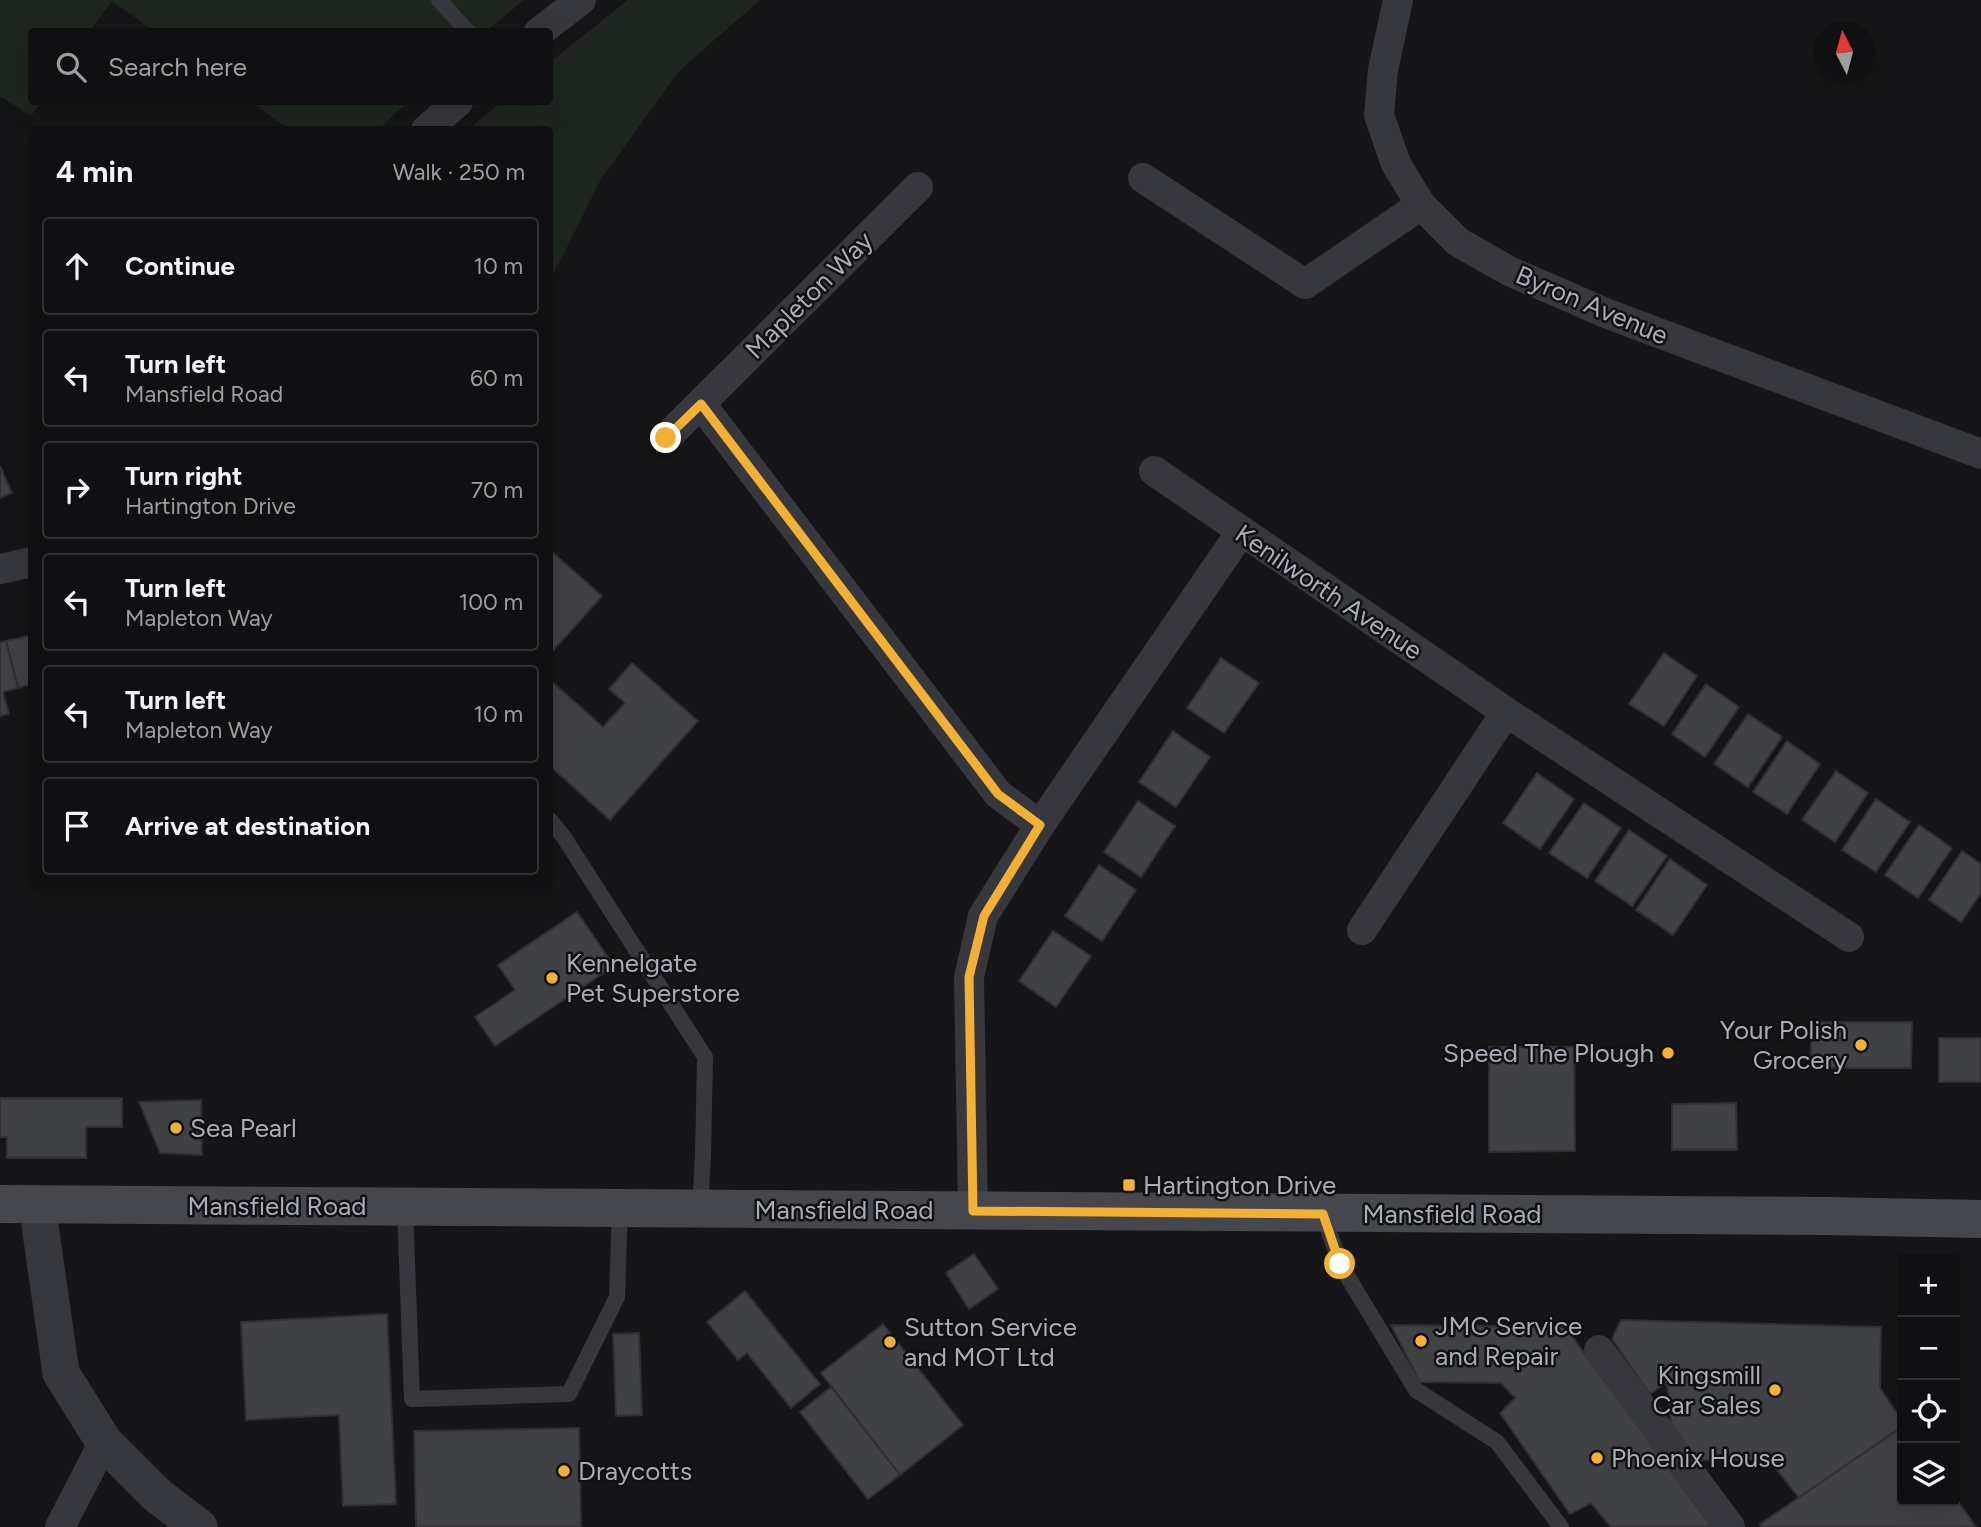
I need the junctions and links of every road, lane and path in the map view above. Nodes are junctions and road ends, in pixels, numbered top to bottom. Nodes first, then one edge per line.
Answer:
1 (439, 0) edge
2 (581, 0) edge
3 (1398, 0) edge
4 (464, 28) edge
5 (544, 28) edge
6 (455, 105) edge
7 (431, 126) edge
8 (1143, 178) dead end
9 (918, 187) dead end
10 (1421, 205) junction
11 (701, 404) junction
12 (666, 438) dead end
13 (1981, 454) edge
14 (1154, 471) dead end
15 (1241, 532) junction
16 (28, 563) edge
17 (0, 569) edge
18 (1506, 712) junction
19 (553, 824) edge
20 (1040, 825) junction
21 (1362, 930) dead end
22 (1849, 937) dead end
23 (18, 1204) edge
24 (405, 1207) junction
25 (620, 1208) junction
26 (700, 1209) junction
27 (973, 1211) junction
28 (1323, 1214) junction
29 (1981, 1219) edge
30 (1599, 1350) dead end
31 (103, 1442) junction
32 (60, 1527) edge
33 (199, 1527) edge
34 (1561, 1527) edge
35 (1730, 1527) edge

1 - 4 lane
2 - 5 street
3 - 10 street, Byron Avenue
6 - 7 street
8 - 10 street
9 - 11 street, Mapleton Way
10 - 13 street, Byron Avenue
11 - 12 street, Mapleton Way
11 - 20 street
14 - 15 street, Kenilworth Avenue
15 - 18 street, Kenilworth Avenue
15 - 20 street
16 - 17 street
18 - 21 street
18 - 22 street, Kenilworth Avenue
19 - 26 lane
20 - 27 street
23 - 24 main road, Mansfield Road
23 - 31 street
24 - 25 main road, Mansfield Road
24 - 25 lane
25 - 26 main road, Mansfield Road
26 - 27 main road, Mansfield Road
27 - 28 main road, Mansfield Road
28 - 29 main road, Mansfield Road
28 - 34 lane
30 - 35 street
31 - 32 street
31 - 33 street

